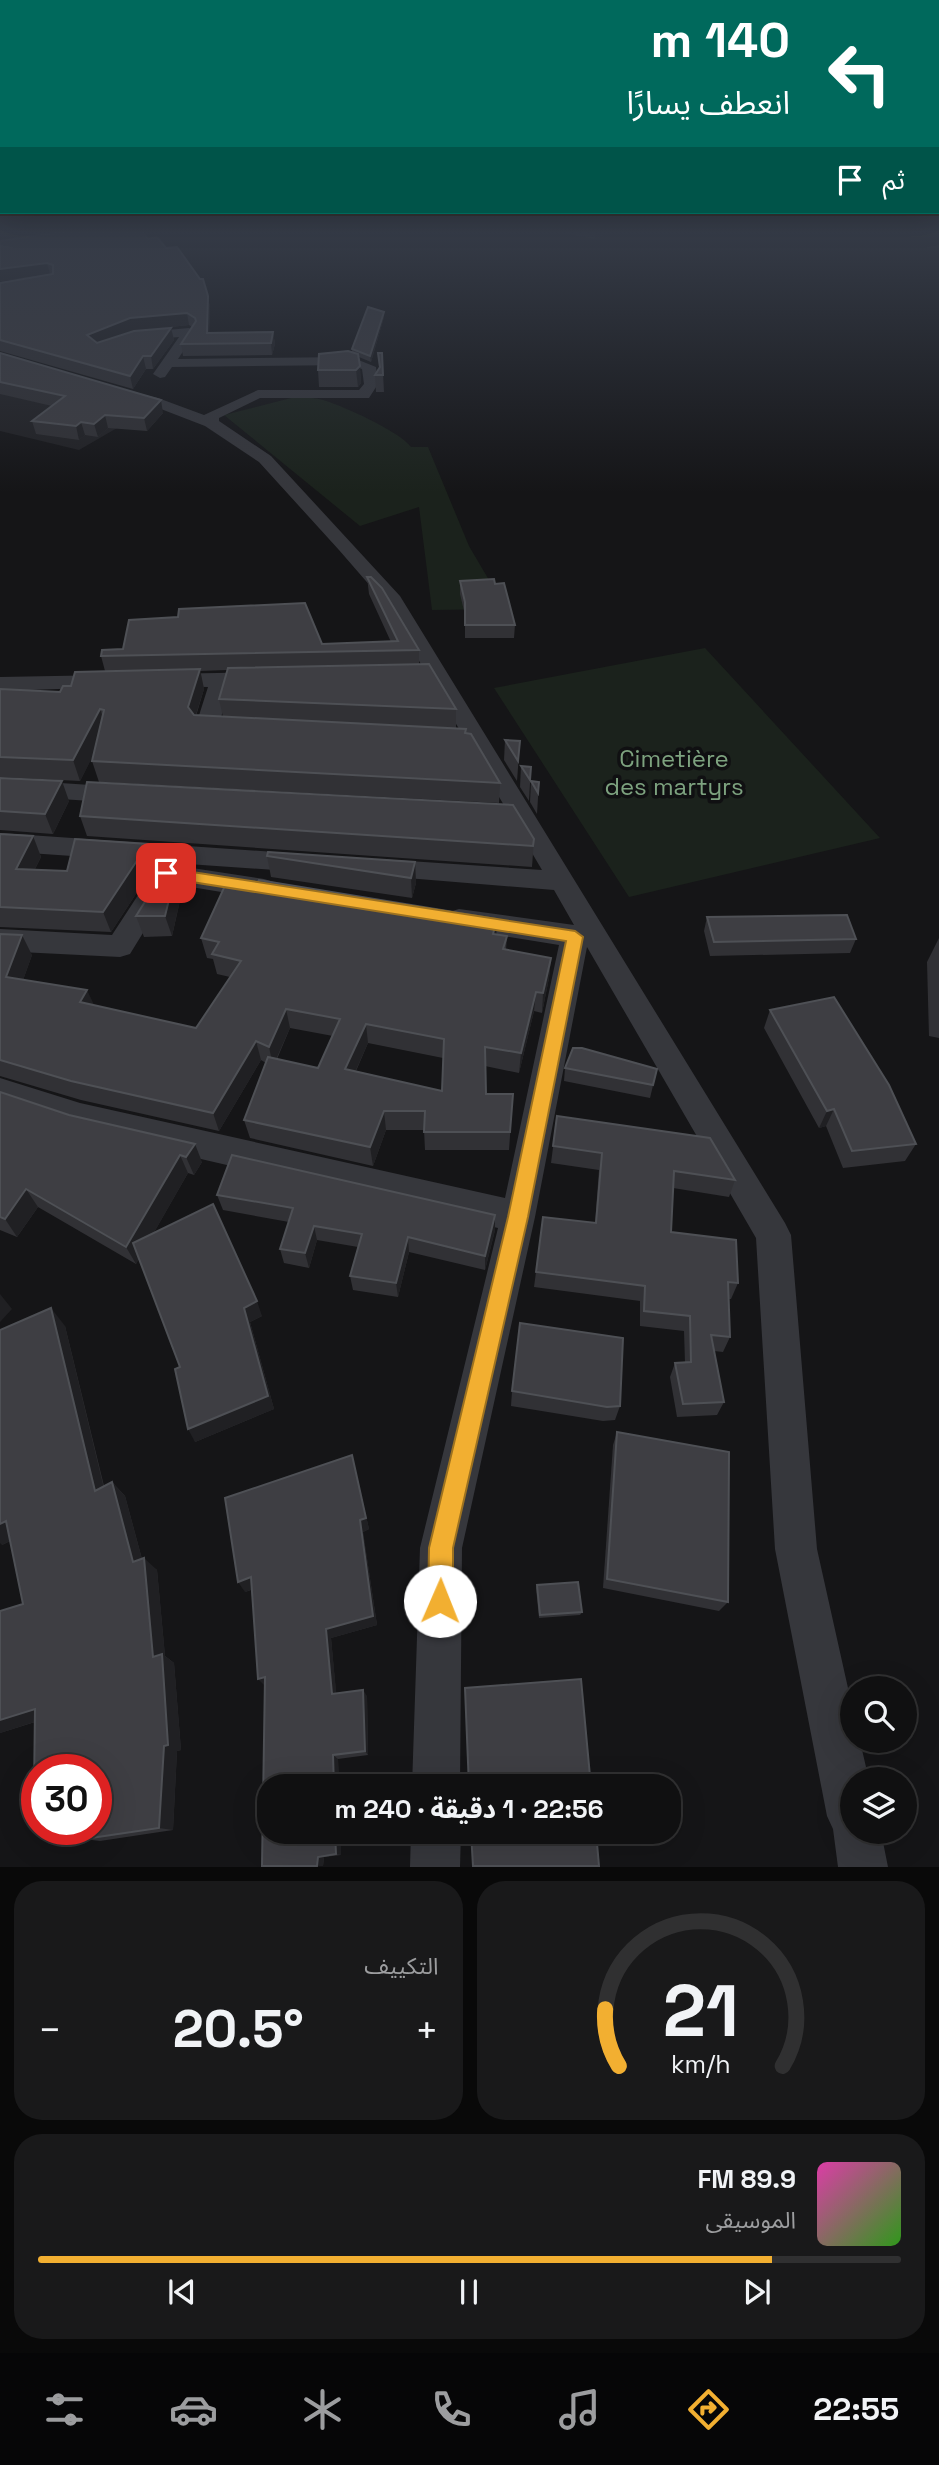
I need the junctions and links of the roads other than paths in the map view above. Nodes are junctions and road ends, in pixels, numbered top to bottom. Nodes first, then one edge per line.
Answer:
1 (122, 341) edge
2 (167, 363) junction
3 (106, 390) edge
4 (153, 401) junction
5 (211, 423) junction
6 (438, 675) junction
7 (411, 676) edge
8 (289, 678) edge
9 (221, 680) junction
10 (0, 684) edge
11 (261, 731) edge
12 (450, 739) edge
13 (477, 740) junction
14 (0, 787) edge
15 (143, 796) edge
16 (495, 814) edge
17 (522, 816) junction
18 (0, 842) edge
19 (328, 865) edge
20 (356, 866) edge
21 (561, 881) junction
22 (288, 892) edge
23 (438, 916) edge
24 (583, 933) junction
25 (0, 940) edge
26 (0, 1091) edge
27 (518, 1217) junction
28 (842, 1767) edge
29 (436, 1774) edge
30 (436, 1844) edge
31 (858, 1844) edge
32 (435, 1867) edge
33 (863, 1867) edge

1 - 2 street
2 - 4 street
2 - 5 street
3 - 4 street
4 - 5 street
5 - 6 street
6 - 7 street
6 - 13 street
8 - 9 street
9 - 10 street
9 - 11 street
12 - 13 street
13 - 17 street
14 - 15 street
16 - 17 street
17 - 21 street
18 - 19 street
20 - 21 street
21 - 24 street
22 - 25 street
23 - 24 street
24 - 27 street
24 - 28 street
26 - 27 street
27 - 29 street
30 - 32 street
31 - 33 street

